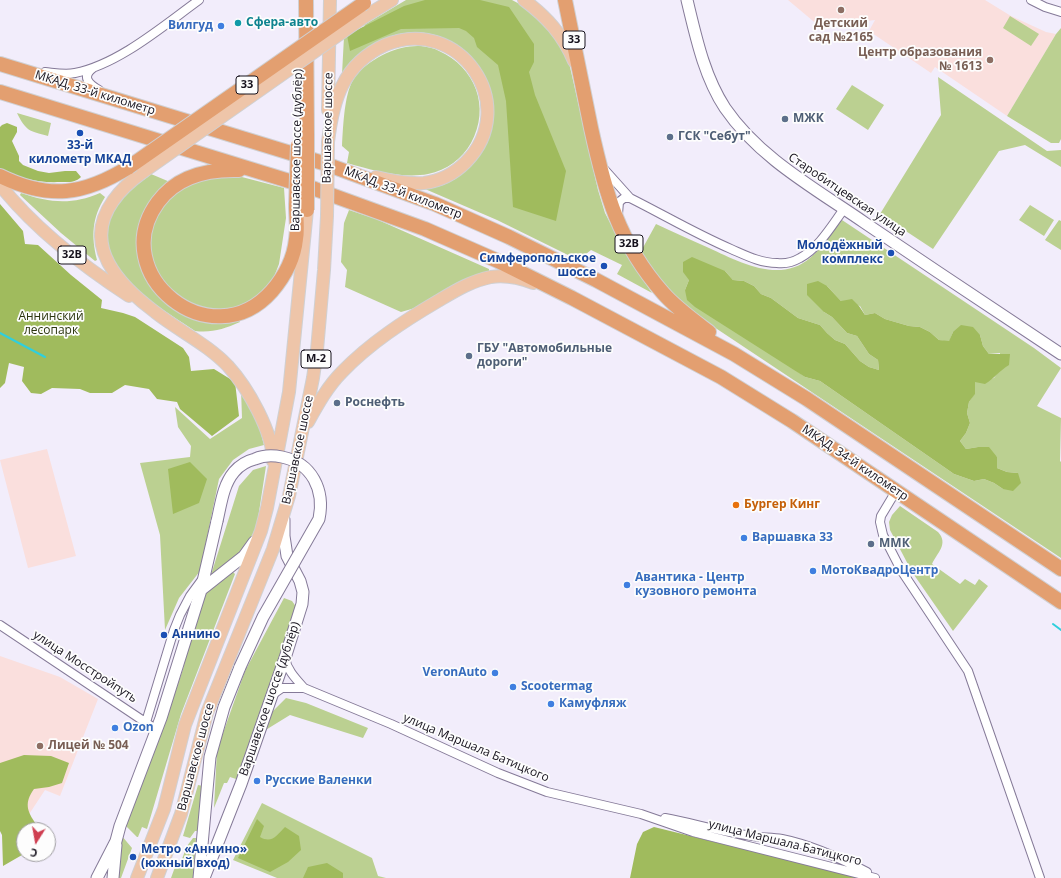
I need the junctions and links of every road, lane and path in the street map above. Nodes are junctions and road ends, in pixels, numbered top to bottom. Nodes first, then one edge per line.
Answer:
1 (199, 0) edge
2 (298, 0) edge
3 (306, 0) edge
4 (330, 0) edge
5 (392, 0) edge
6 (524, 0) edge
7 (565, 0) edge
8 (687, 0) edge
9 (1031, 0) edge
10 (366, 1) edge
11 (1061, 12) edge
12 (5, 66) edge
13 (93, 67) junction
14 (581, 81) junction
15 (0, 92) edge
16 (129, 103) junction
17 (303, 134) junction
18 (328, 142) junction
19 (599, 162) junction
20 (323, 163) junction
21 (0, 176) edge
22 (281, 178) junction
23 (0, 185) edge
24 (630, 198) junction
25 (302, 208) junction
26 (844, 209) junction
27 (618, 223) junction
28 (296, 240) junction
29 (572, 298) junction
30 (299, 301) junction
31 (157, 313) junction
32 (1061, 354) edge
33 (770, 375) junction
34 (302, 432) junction
35 (273, 475) junction
36 (896, 491) junction
37 (284, 517) junction
38 (261, 532) junction
39 (1061, 570) edge
40 (202, 585) junction
41 (1061, 602) edge
42 (0, 625) edge
43 (285, 658) junction
44 (304, 688) junction
45 (272, 695) junction
46 (146, 722) junction
47 (157, 730) junction
48 (644, 815) junction
49 (116, 840) junction
50 (97, 878) edge
51 (113, 878) edge
52 (137, 878) edge
53 (157, 878) edge
54 (199, 878) edge
55 (204, 878) edge
56 (876, 878) edge
57 (1040, 878) edge

1 - 13 street
2 - 17 highway, Варшавское шоссе (дублёр)
3 - 17 highway, Варшавское шоссе / М-2
4 - 18 main road, Варшавское шоссе / М-2
5 - 31 main road, 32B, bridge
6 - 14 main road, 32B
7 - 14 highway, 33
8 - 26 main road, Старобитцевская улица
9 - 11 street
10 - 21 highway, 33, bridge
12 - 13 street
12 - 16 highway, МКАД, 33-й километр
13 - 16 street
14 - 19 highway, 32B
15 - 22 highway
16 - 20 highway, МКАД, 33-й километр
17 - 25 highway, Варшавское шоссе / М-2, bridge
18 - 20 main road
18 - 34 main road, Варшавское шоссе / М-2, bridge
19 - 24 street
19 - 27 highway, 32B
20 - 33 highway, МКАД, 33-й километр
22 - 28 highway
22 - 29 highway
23 - 31 main road, 32B
24 - 26 street
24 - 27 street
25 - 28 highway, Варшавское шоссе (дублёр)
25 - 30 main road, Варшавское шоссе / М-2
26 - 32 main road, Старобитцевская улица
27 - 33 highway, 32B
28 - 30 main road, Варшавское шоссе (дублёр)
29 - 34 main road
29 - 36 highway, МКАД, 34-й километр
30 - 35 main road, Варшавское шоссе / М-2
31 - 35 main road
33 - 39 highway
34 - 37 main road, Варшавское шоссе / М-2
35 - 38 main road, Варшавское шоссе
36 - 41 highway, МКАД, 34-й километр
36 - 57 street
37 - 43 main road, Варшавское шоссе (дублёр)
37 - 53 main road, Варшавское шоссе
38 - 40 main road
38 - 52 main road, Варшавское шоссе
40 - 46 street
40 - 47 main road
40 - 54 main road, bridge
42 - 46 street, улица Мосстройпуть
43 - 44 street, улица Маршала Батицкого
43 - 45 main road, Варшавское шоссе (дублёр)
44 - 45 street, улица Маршала Батицкого
44 - 48 street, улица Маршала Батицкого
45 - 55 main road, Варшавское шоссе (дублёр)
46 - 47 street, улица Мосстройпуть
47 - 49 main road
48 - 56 street, улица Маршала Батицкого
48 - 56 street, улица Маршала Батицкого
49 - 50 main road
49 - 51 main road

